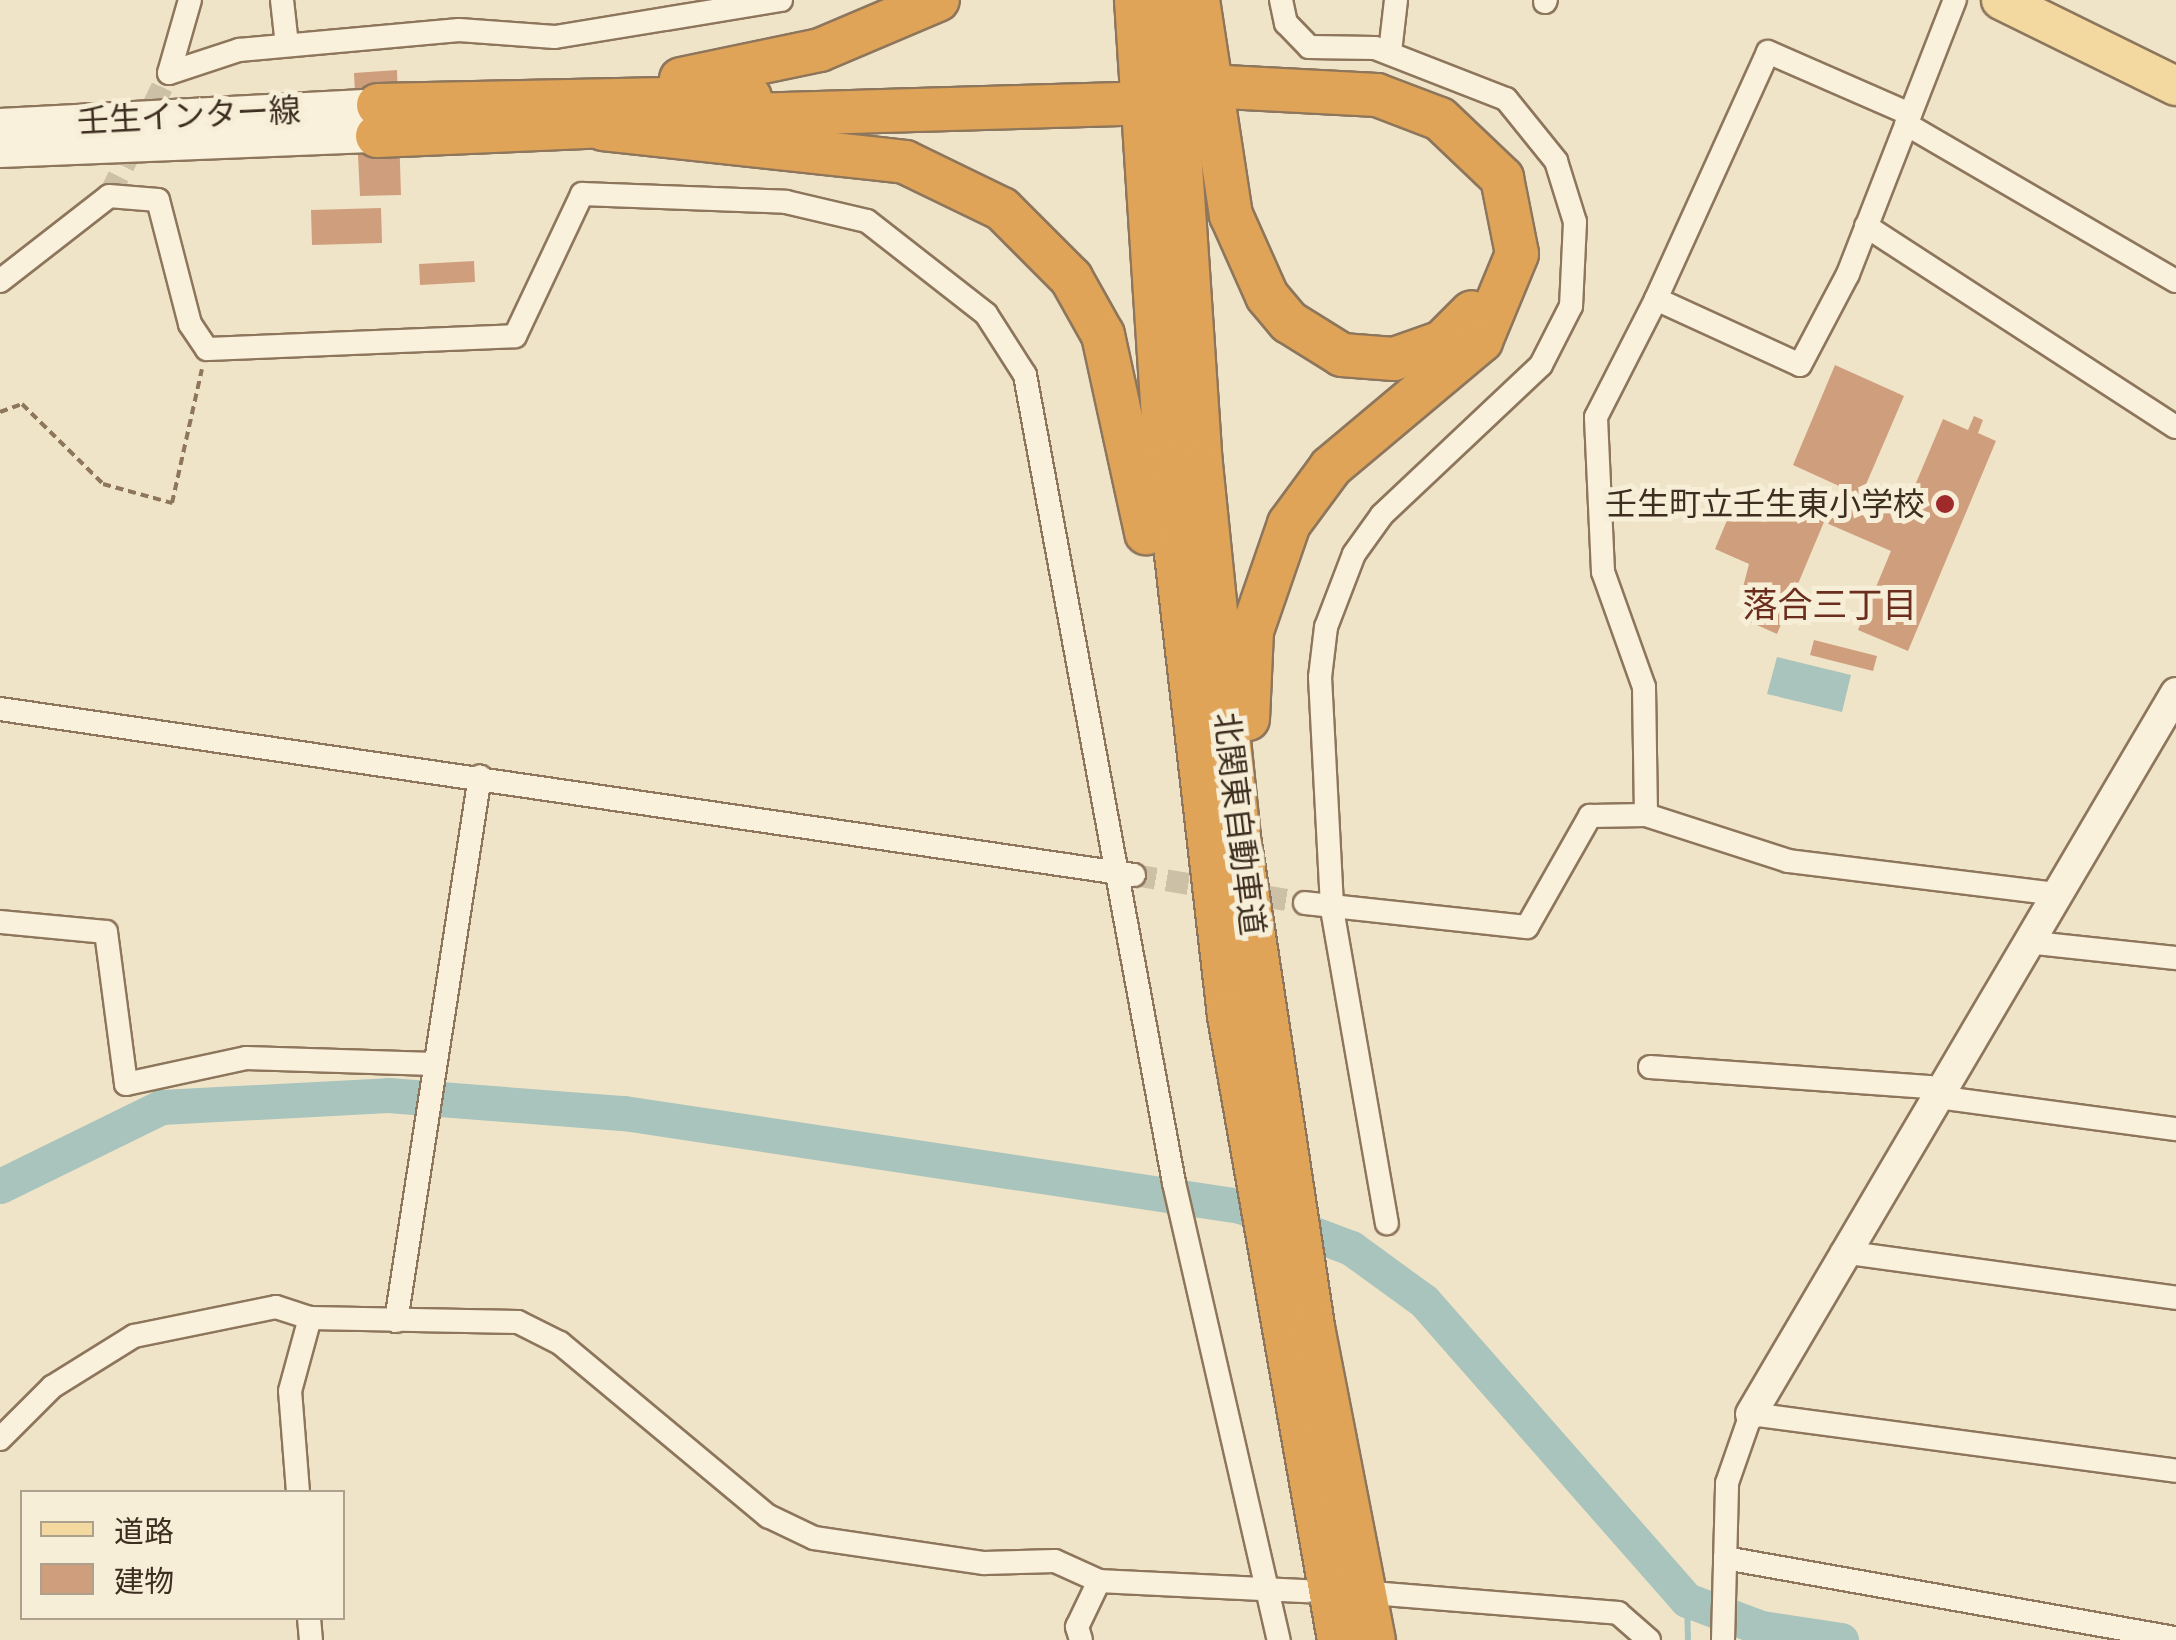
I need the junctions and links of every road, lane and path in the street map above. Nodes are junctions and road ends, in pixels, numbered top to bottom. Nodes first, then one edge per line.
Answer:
1 (190, 0) edge
2 (282, 0) edge
3 (781, 0) edge
4 (938, 0) edge
5 (1136, 0) edge
6 (1170, 0) edge
7 (1198, 0) edge
8 (1281, 0) edge
9 (1396, 0) edge
10 (1955, 0) edge
11 (2001, 0) edge
12 (2054, 0) edge
13 (287, 45) junction
14 (1390, 52) junction
15 (2176, 60) edge
16 (2176, 86) edge
17 (1120, 95) dead end
18 (598, 111) junction
19 (1908, 119) junction
20 (377, 121) junction
21 (0, 125) edge
22 (0, 152) edge
23 (1866, 226) junction
24 (2176, 280) edge
25 (0, 281) edge
26 (1656, 299) junction
27 (207, 349) junction
28 (0, 412) edge
29 (2176, 427) edge
30 (2176, 693) edge
31 (0, 708) edge
32 (480, 776) junction
33 (1646, 815) junction
34 (1123, 873) junction
35 (2055, 894) junction
36 (1305, 903) tunnel mouth
37 (1332, 909) junction
38 (0, 922) edge
39 (2026, 942) junction
40 (2176, 958) edge
41 (1230, 1016) junction
42 (1650, 1067) dead end
43 (433, 1073) junction
44 (1938, 1097) junction
45 (2176, 1129) edge
46 (1270, 1166) junction
47 (1387, 1223) dead end
48 (1842, 1252) junction
49 (2176, 1298) edge
50 (310, 1318) junction
51 (1294, 1320) junction
52 (396, 1321) junction
53 (1750, 1414) junction
54 (0, 1439) edge
55 (2176, 1471) edge
56 (298, 1490) edge
57 (1725, 1558) junction
58 (1099, 1581) junction
59 (1266, 1589) junction
60 (1307, 1591) dead end
61 (1384, 1594) dead end
62 (2176, 1638) edge
63 (1082, 1640) edge
64 (1278, 1640) edge
65 (1339, 1640) edge
66 (1374, 1640) edge
67 (1648, 1640) edge
68 (1723, 1640) edge

1 - 13 street
2 - 13 street
3 - 13 street
4 - 18 highway
5 - 41 highway, 北関東自動車道
6 - 46 highway, 北関東自動車道
7 - 46 highway
8 - 14 street
9 - 14 street
10 - 19 street
11 - 16 main road
12 - 15 main road
14 - 37 street
17 - 18 highway
18 - 20 highway
18 - 41 highway
19 - 23 street
19 - 24 street
19 - 26 street
20 - 21 main road, 壬生インター線
20 - 22 main road, 壬生インター線
23 - 26 street
23 - 29 street
25 - 27 street
26 - 33 street
27 - 28 path
27 - 34 street
30 - 35 street
31 - 32 street
32 - 34 street
32 - 43 street
33 - 35 street
33 - 37 street
34 - 59 street
35 - 39 street
36 - 37 street
37 - 47 street
38 - 43 street
39 - 40 street
39 - 44 street
41 - 46 highway, 北関東自動車道
42 - 44 street
43 - 52 street
44 - 45 street
44 - 48 street
46 - 51 highway, 北関東自動車道
48 - 49 street
48 - 53 street
50 - 52 street
50 - 54 street
50 - 56 street
51 - 65 highway, 北関東自動車道
51 - 66 highway, 北関東自動車道
52 - 58 street
53 - 55 street
53 - 57 street
57 - 62 street
57 - 68 street
58 - 59 street
58 - 63 street
59 - 60 street
59 - 64 street
61 - 67 street

